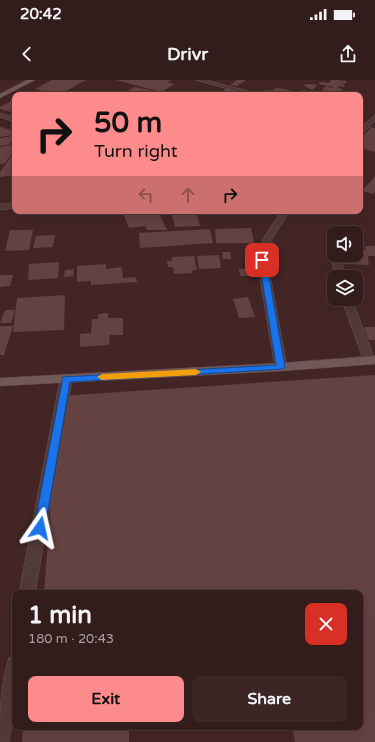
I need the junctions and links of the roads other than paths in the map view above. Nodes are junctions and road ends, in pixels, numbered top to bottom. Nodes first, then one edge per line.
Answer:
1 (32, 80) edge
2 (199, 80) edge
3 (247, 92) edge
4 (0, 96) edge
5 (0, 115) edge
6 (12, 119) edge
7 (363, 120) edge
8 (374, 121) edge
9 (363, 130) edge
10 (12, 206) edge
11 (0, 207) edge
12 (284, 214) edge
13 (350, 306) edge
14 (373, 361) edge
15 (281, 367) junction
16 (66, 380) junction
17 (0, 382) edge
18 (28, 590) edge
19 (12, 680) edge
20 (0, 742) edge

1 - 4 main road
2 - 3 street
5 - 6 street
7 - 8 street
8 - 9 street
10 - 11 street
12 - 15 street
13 - 14 street
14 - 15 main road
15 - 16 main road
16 - 17 main road
16 - 18 street
19 - 20 street

